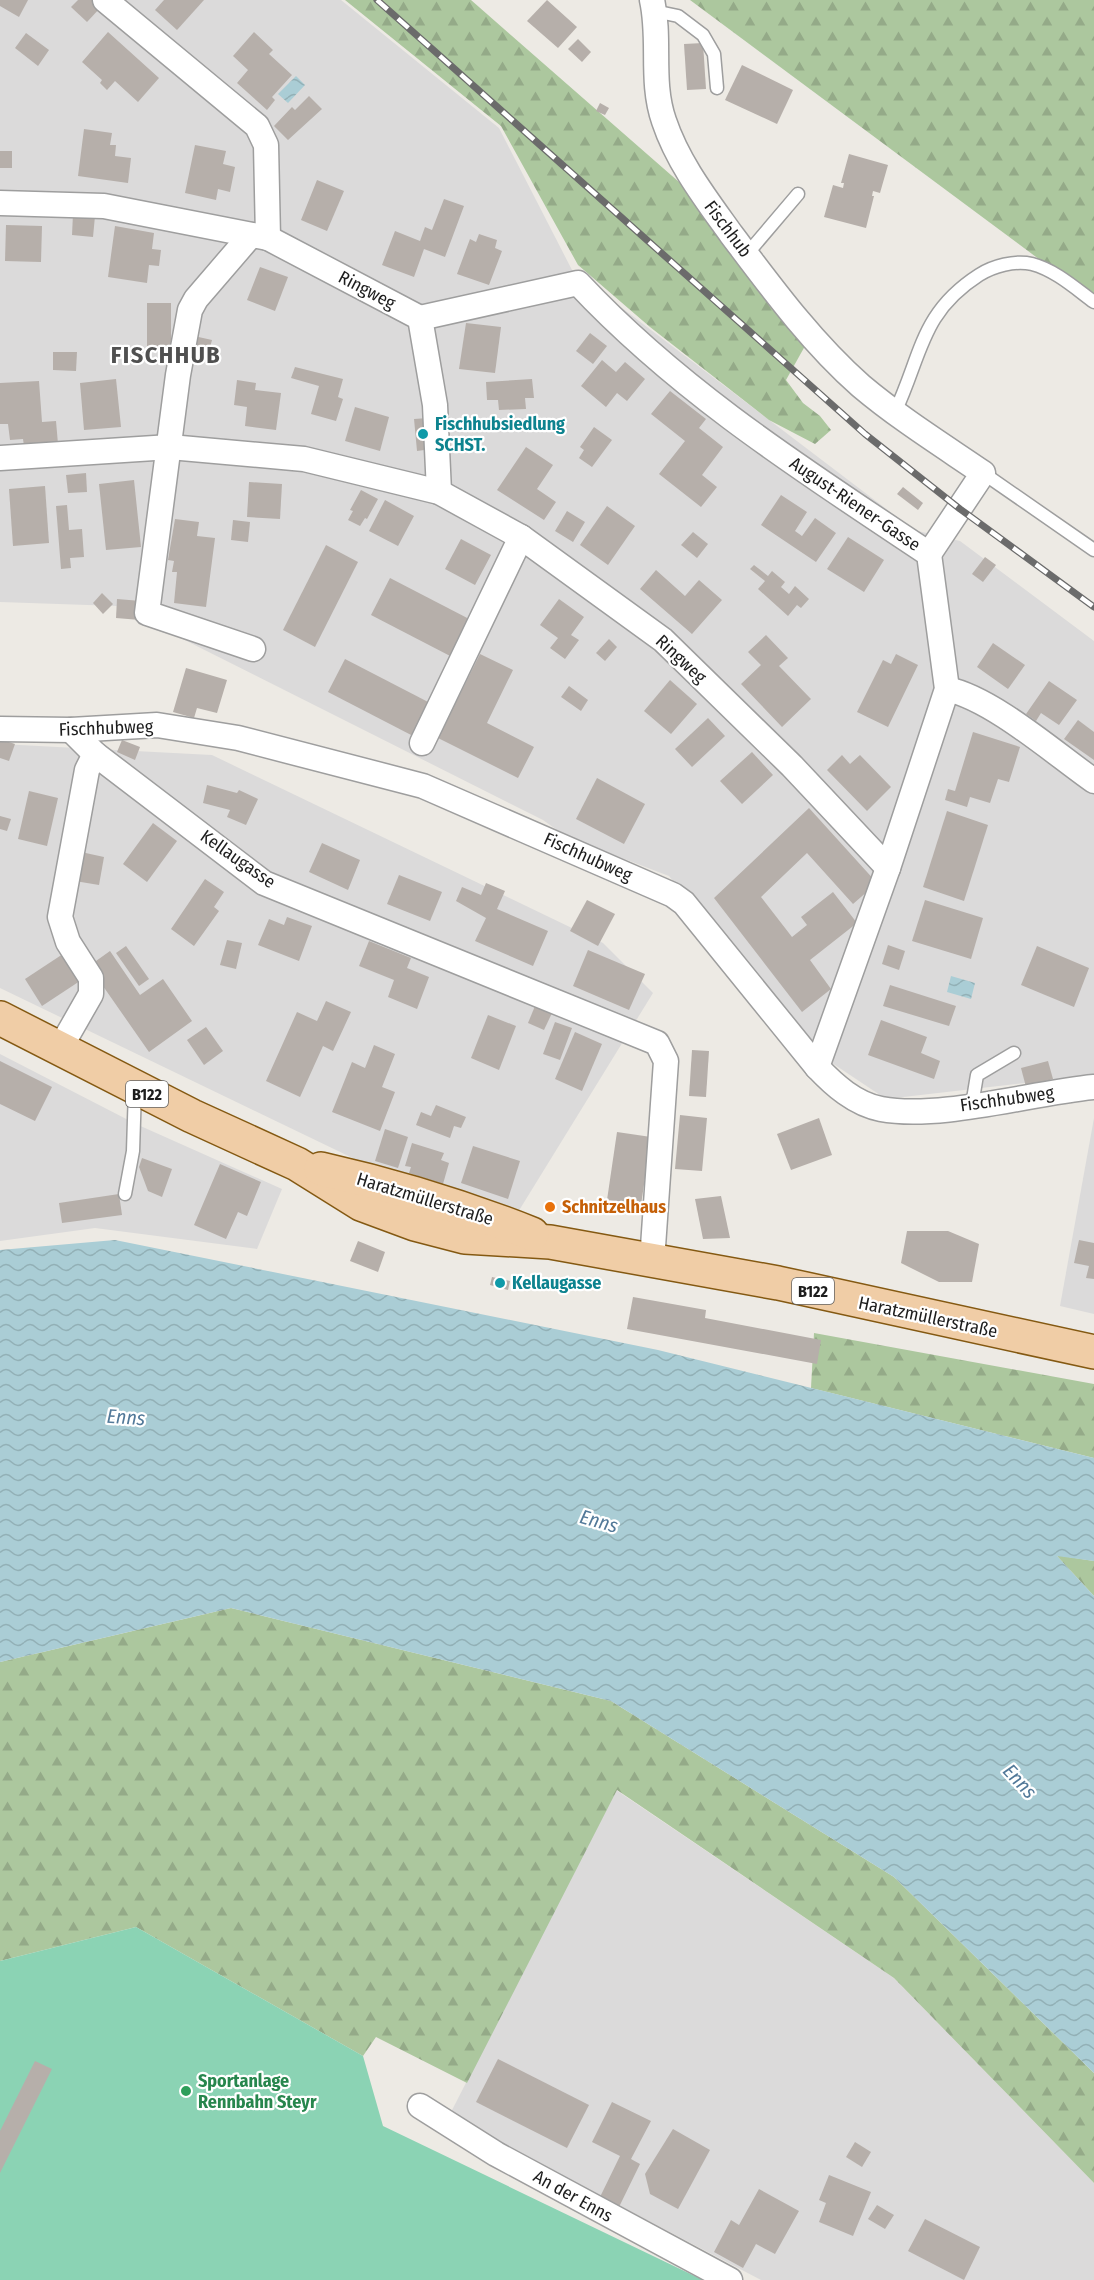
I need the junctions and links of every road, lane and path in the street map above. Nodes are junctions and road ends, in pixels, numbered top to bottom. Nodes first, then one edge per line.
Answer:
1 (105, 0) edge
2 (653, 5) edge
3 (717, 88) dead end
4 (798, 194) dead end
5 (0, 203) edge
6 (260, 237) junction
7 (747, 254) junction
8 (1094, 302) edge
9 (420, 318) junction
10 (895, 412) junction
11 (170, 447) junction
12 (0, 458) edge
13 (983, 473) junction
14 (439, 492) junction
15 (521, 537) junction
16 (1094, 550) edge
17 (929, 554) junction
18 (253, 649) dead end
19 (946, 689) junction
20 (0, 729) edge
21 (71, 730) junction
22 (422, 743) dead end
23 (96, 754) junction
24 (1094, 781) edge
25 (888, 868) junction
26 (0, 1018) edge
27 (59, 1050) junction
28 (1014, 1053) dead end
29 (817, 1067) junction
30 (135, 1088) junction
31 (1094, 1088) edge
32 (972, 1105) junction
33 (125, 1194) dead end
34 (652, 1261) junction
35 (1094, 1352) edge
36 (420, 2106) dead end
37 (730, 2280) edge

1 - 6 street
2 - 3 lane
2 - 7 street, Fischhub
4 - 7 lane
5 - 6 street, Ringweg
6 - 9 street, Ringweg
6 - 11 street
7 - 10 street, Fischhub
8 - 10 lane
9 - 14 street
9 - 17 street, August-Riener-Gasse
10 - 13 street, Fischhub
11 - 12 street, Ringweg
11 - 14 street, Ringweg
11 - 18 street
13 - 16 lane, Fischhub
13 - 17 street
14 - 15 street, Ringweg
15 - 22 street
15 - 25 street, Ringweg
17 - 19 street, August-Riener-Gasse
19 - 24 street
19 - 25 street, August-Riener-Gasse
20 - 21 street, Fischhubweg
21 - 23 street, Kellaugasse
21 - 29 street, Fischhubweg
23 - 27 street, Fischhubweg
23 - 34 street, Kellaugasse
25 - 29 street, August-Riener-Gasse
26 - 27 main road, Haratzmüllerstraße / B122
27 - 30 main road, Haratzmüllerstraße / B122
28 - 32 lane
29 - 32 street, Fischhubweg
30 - 33 lane
30 - 34 main road, Haratzmüllerstraße / B122
31 - 32 street, Fischhubweg
34 - 35 main road, Haratzmüllerstraße / B122
36 - 37 street, An der Enns

